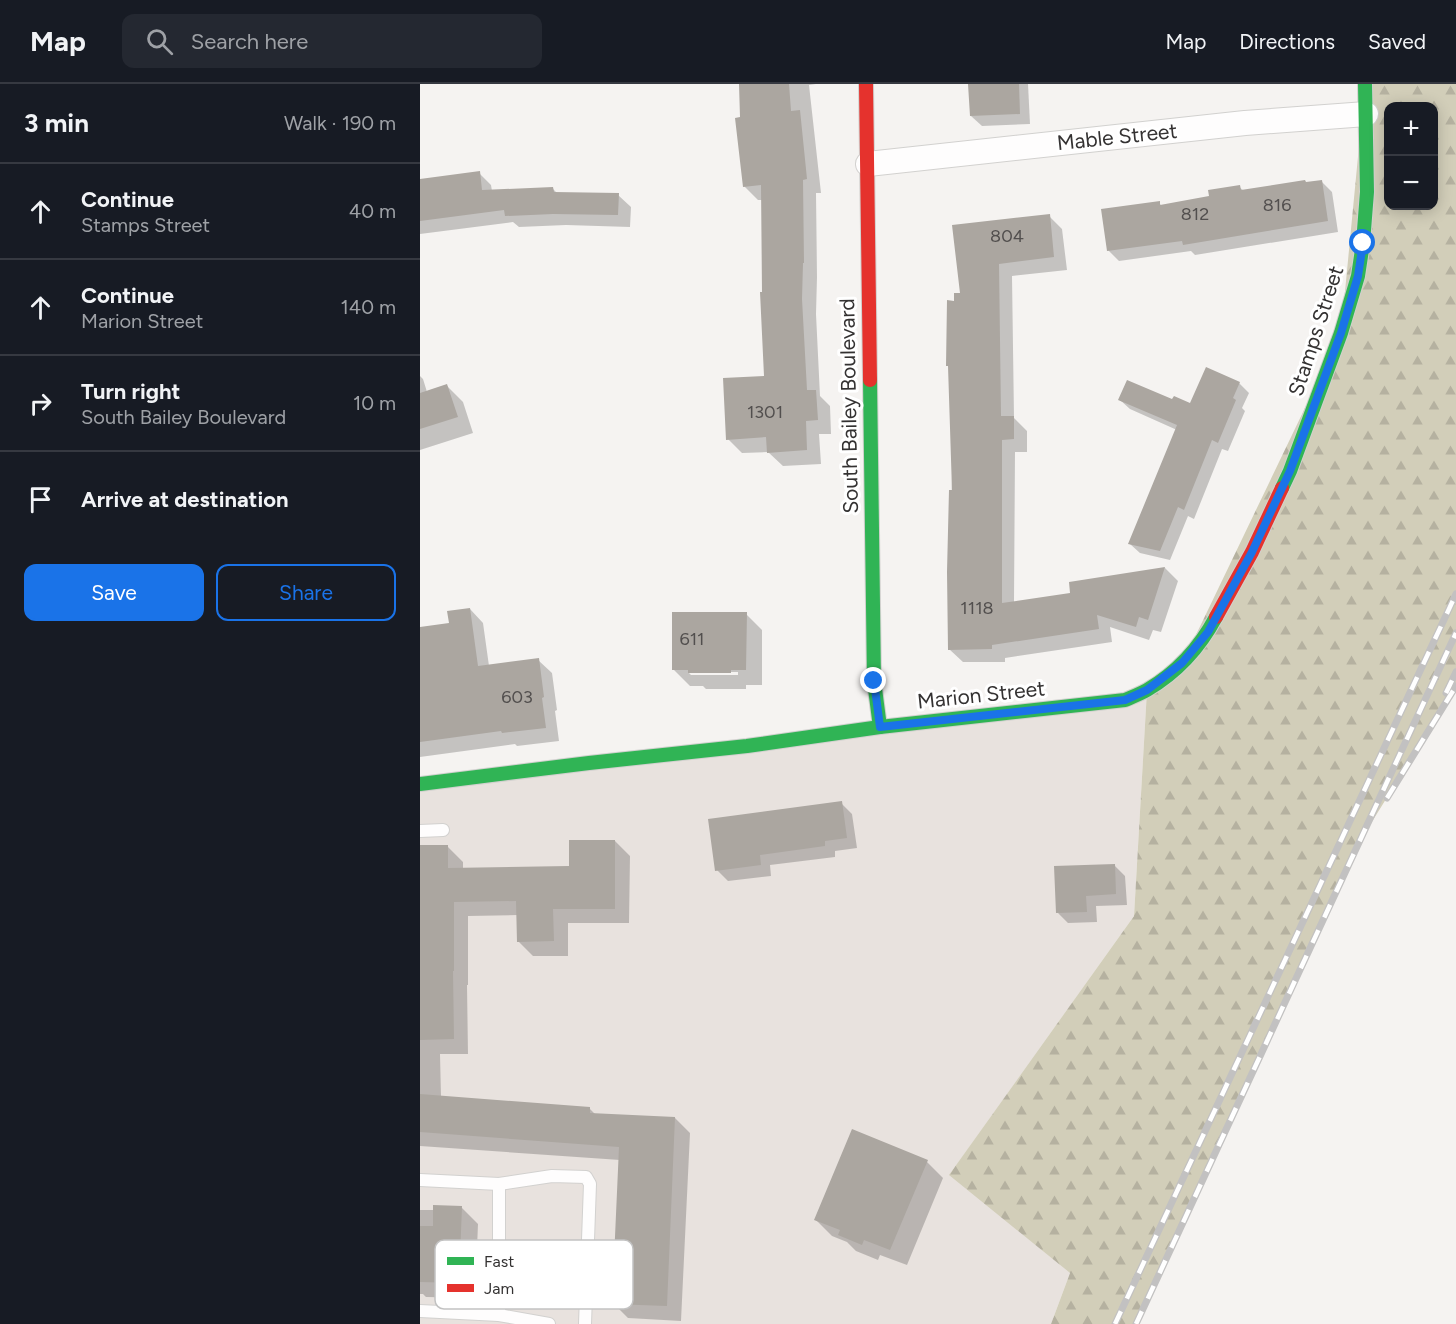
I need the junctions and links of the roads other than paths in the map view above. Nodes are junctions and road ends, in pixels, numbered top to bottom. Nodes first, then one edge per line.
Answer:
1 (866, 84) edge
2 (1365, 84) edge
3 (1366, 114) junction
4 (868, 164) junction
5 (1311, 412) joint
6 (880, 727) junction
7 (420, 784) edge
8 (443, 830) dead end
9 (420, 831) edge
10 (420, 1180) edge
11 (499, 1184) junction
12 (499, 1240) edge
13 (588, 1240) edge
14 (499, 1309) edge
15 (586, 1309) edge
16 (420, 1311) edge
17 (499, 1316) junction
18 (549, 1324) edge
19 (585, 1324) edge

1 - 4 street, South Bailey Boulevard
2 - 3 street, Stamps Street
3 - 4 street, Mable Street
3 - 5 street, Stamps Street
4 - 6 street, South Bailey Boulevard
5 - 6 street, Marion Street
6 - 7 street, Marion Street
8 - 9 lane
10 - 11 lane
11 - 12 lane
11 - 13 lane
14 - 17 lane
15 - 19 lane
16 - 17 lane
17 - 18 lane

